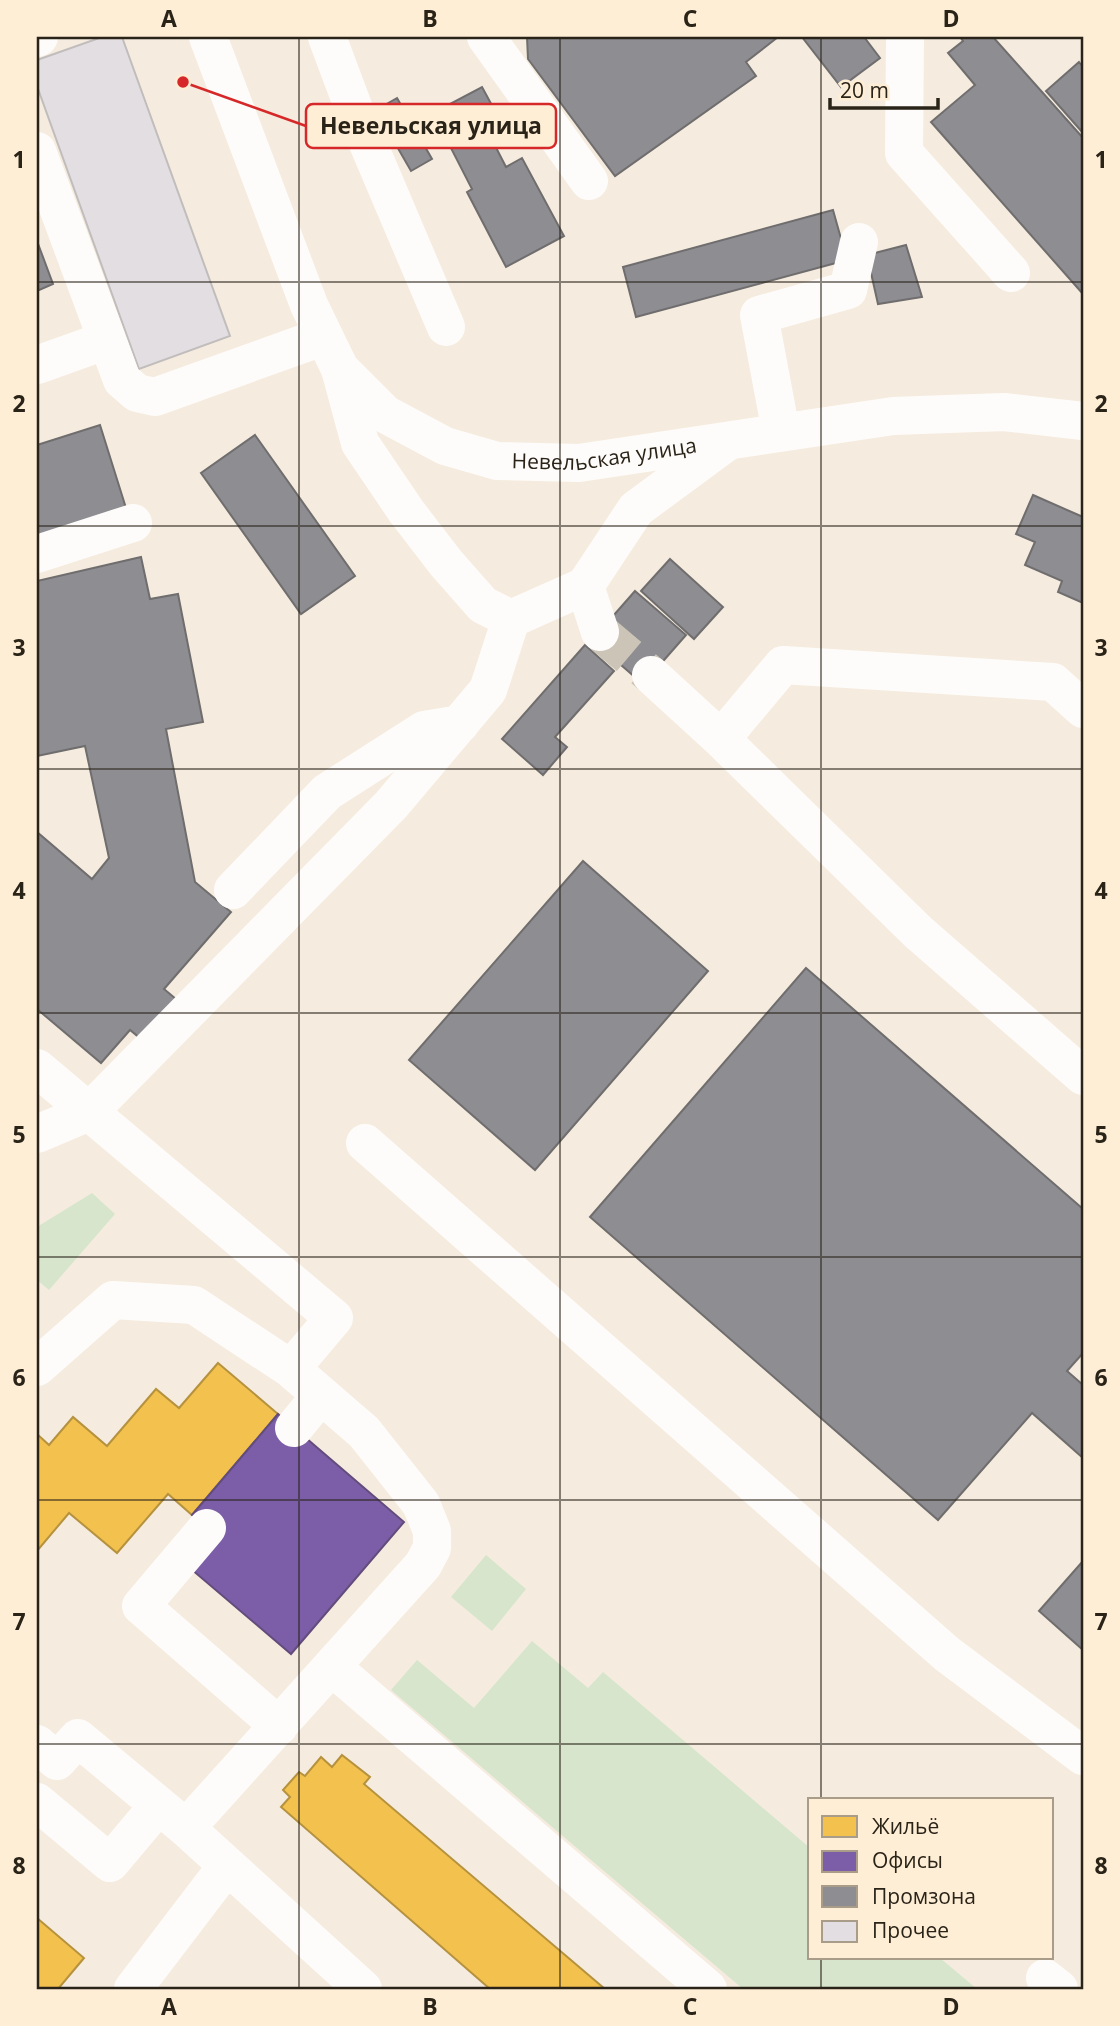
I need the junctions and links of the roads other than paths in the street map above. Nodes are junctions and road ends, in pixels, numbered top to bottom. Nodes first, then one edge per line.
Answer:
1 (208, 37) edge
2 (327, 37) edge
3 (486, 37) edge
4 (905, 37) edge
5 (37, 150) edge
6 (589, 181) dead end
7 (859, 242) dead end
8 (1011, 273) dead end
9 (446, 327) dead end
10 (107, 340) junction
11 (331, 353) junction
12 (37, 365) edge
13 (1083, 421) edge
14 (780, 432) junction
15 (727, 442) junction
16 (133, 523) dead end
17 (37, 554) edge
18 (585, 586) junction
19 (511, 620) junction
20 (600, 632) tunnel mouth
21 (651, 676) tunnel mouth
22 (1083, 709) edge
23 (460, 723) junction
24 (721, 739) junction
25 (233, 890) dead end
26 (37, 1068) edge
27 (1083, 1076) edge
28 (89, 1112) junction
29 (37, 1134) edge
30 (365, 1143) dead end
31 (37, 1367) edge
32 (291, 1369) junction
33 (321, 1395) junction
34 (294, 1427) dead end
35 (207, 1528) dead end
36 (331, 1667) junction
37 (279, 1726) junction
38 (1083, 1756) edge
39 (44, 1764) edge
40 (37, 1802) edge
41 (172, 1817) junction
42 (226, 1867) junction
43 (133, 1989) edge
44 (363, 1989) edge
45 (708, 1989) edge

1 - 11 main road, Невельская улица
2 - 9 main road
3 - 6 main road
4 - 8 main road
5 - 10 main road
7 - 14 main road
10 - 11 main road
10 - 12 main road
11 - 15 main road, Невельская улица
11 - 19 main road
13 - 14 main road, Невельская улица
14 - 15 main road, Невельская улица
15 - 18 main road
16 - 17 main road
18 - 19 main road
18 - 20 main road
19 - 23 main road
21 - 24 main road
22 - 24 main road
23 - 25 main road
23 - 28 main road
24 - 27 main road
26 - 28 main road
28 - 29 main road
28 - 32 main road
30 - 38 main road
31 - 32 main road
32 - 33 main road
33 - 34 main road
33 - 36 main road
35 - 37 main road
36 - 37 main road
36 - 45 main road
37 - 41 main road
39 - 41 main road
40 - 41 main road
41 - 42 main road
42 - 43 main road
42 - 44 main road

